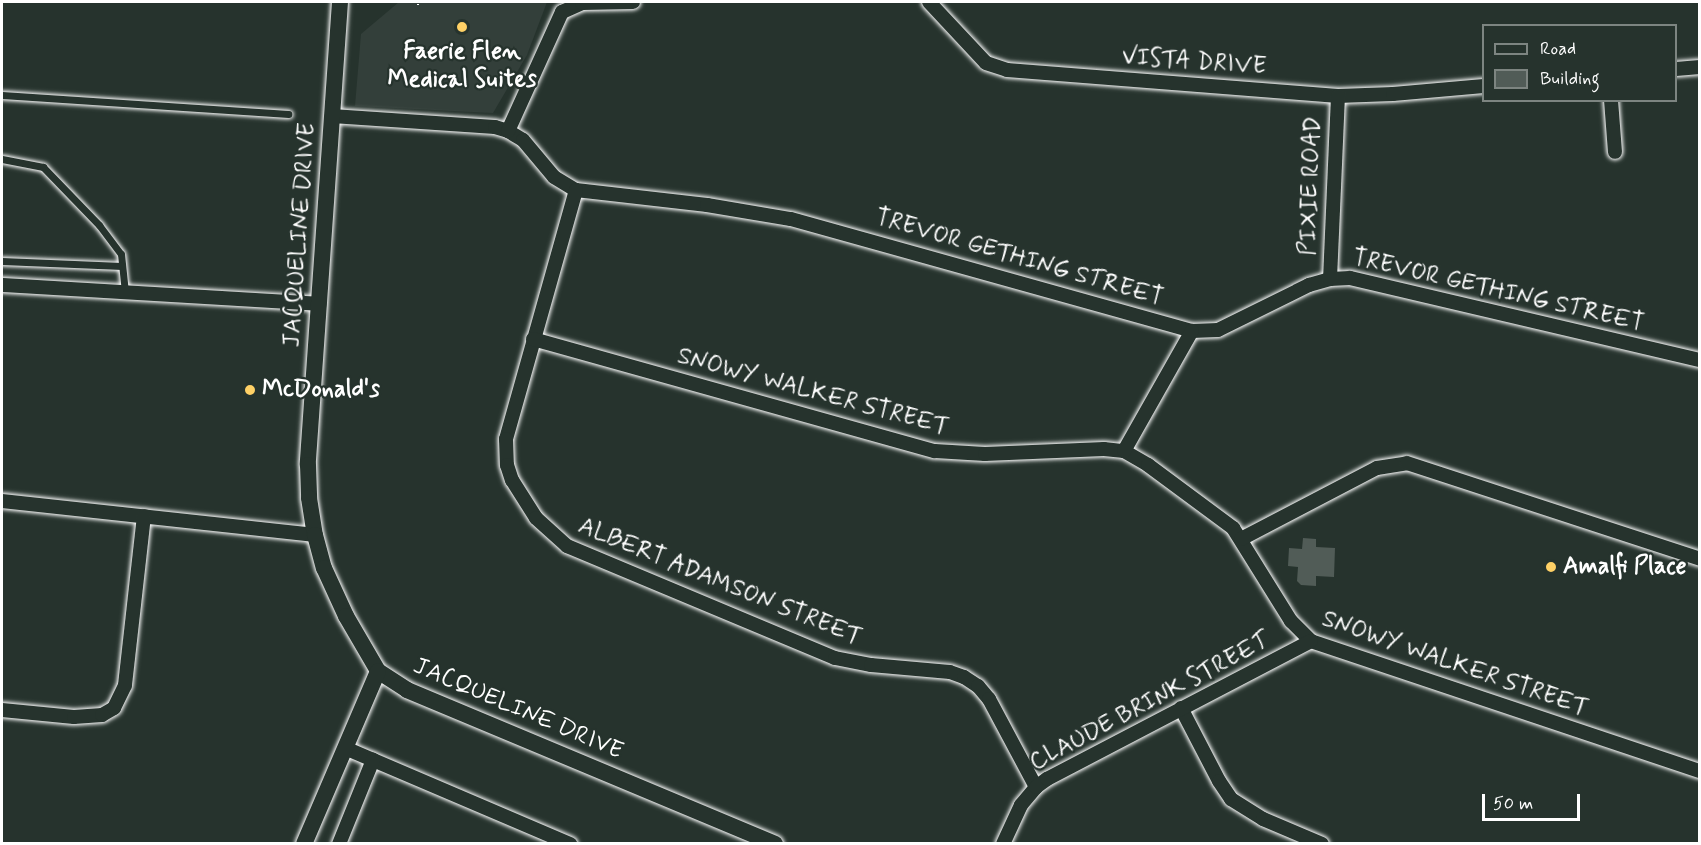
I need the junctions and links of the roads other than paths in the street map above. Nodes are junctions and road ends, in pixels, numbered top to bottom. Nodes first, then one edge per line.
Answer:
1 (340, 2) edge
2 (633, 2) edge
3 (929, 2) edge
4 (1700, 67) edge
5 (1677, 69) edge
6 (1482, 86) edge
7 (2, 95) edge
8 (1338, 96) junction
9 (1611, 102) edge
10 (288, 114) dead end
11 (332, 116) junction
12 (508, 131) junction
13 (1615, 152) dead end
14 (2, 159) edge
15 (576, 190) junction
16 (2, 261) edge
17 (122, 266) junction
18 (1330, 279) junction
19 (2, 285) edge
20 (125, 292) junction
21 (319, 304) junction
22 (1192, 331) junction
23 (533, 339) junction
24 (1700, 360) edge
25 (1124, 451) junction
26 (2, 501) edge
27 (144, 516) junction
28 (315, 535) junction
29 (1241, 539) junction
30 (1700, 559) edge
31 (1311, 641) junction
32 (378, 671) junction
33 (1181, 708) junction
34 (2, 710) edge
35 (345, 748) junction
36 (373, 760) junction
37 (1700, 771) edge
38 (1036, 787) junction
39 (304, 843) edge
40 (339, 843) edge
41 (570, 843) edge
42 (775, 843) edge
43 (1004, 843) edge
44 (1322, 843) edge

1 - 11 street, JACQUELINE DRIVE
2 - 12 street
3 - 8 street, VISTA DRIVE
4 - 5 street
6 - 8 street, VISTA DRIVE
7 - 10 lane
8 - 18 street, PIXIE ROAD
9 - 13 street
11 - 12 street
11 - 21 street, JACQUELINE DRIVE
12 - 15 street
14 - 17 lane
15 - 22 street, TREVOR GETHING STREET
15 - 23 street, ALBERT ADAMSON STREET
16 - 17 lane
17 - 20 lane
18 - 22 street, TREVOR GETHING STREET
18 - 24 street, TREVOR GETHING STREET
19 - 20 street
20 - 21 street
21 - 28 street, JACQUELINE DRIVE
22 - 25 street
23 - 25 street, SNOWY WALKER STREET
23 - 38 street, ALBERT ADAMSON STREET
25 - 29 street, SNOWY WALKER STREET
26 - 27 street
27 - 28 street
27 - 34 street
28 - 32 street, JACQUELINE DRIVE
29 - 30 street
29 - 31 street, SNOWY WALKER STREET
31 - 33 street, CLAUDE BRINK STREET
31 - 37 street, SNOWY WALKER STREET
32 - 35 street
32 - 42 street, JACQUELINE DRIVE
33 - 38 street, CLAUDE BRINK STREET
33 - 44 street
35 - 36 street
35 - 39 street
36 - 40 street
36 - 41 street
38 - 43 street, CLAUDE BRINK STREET

